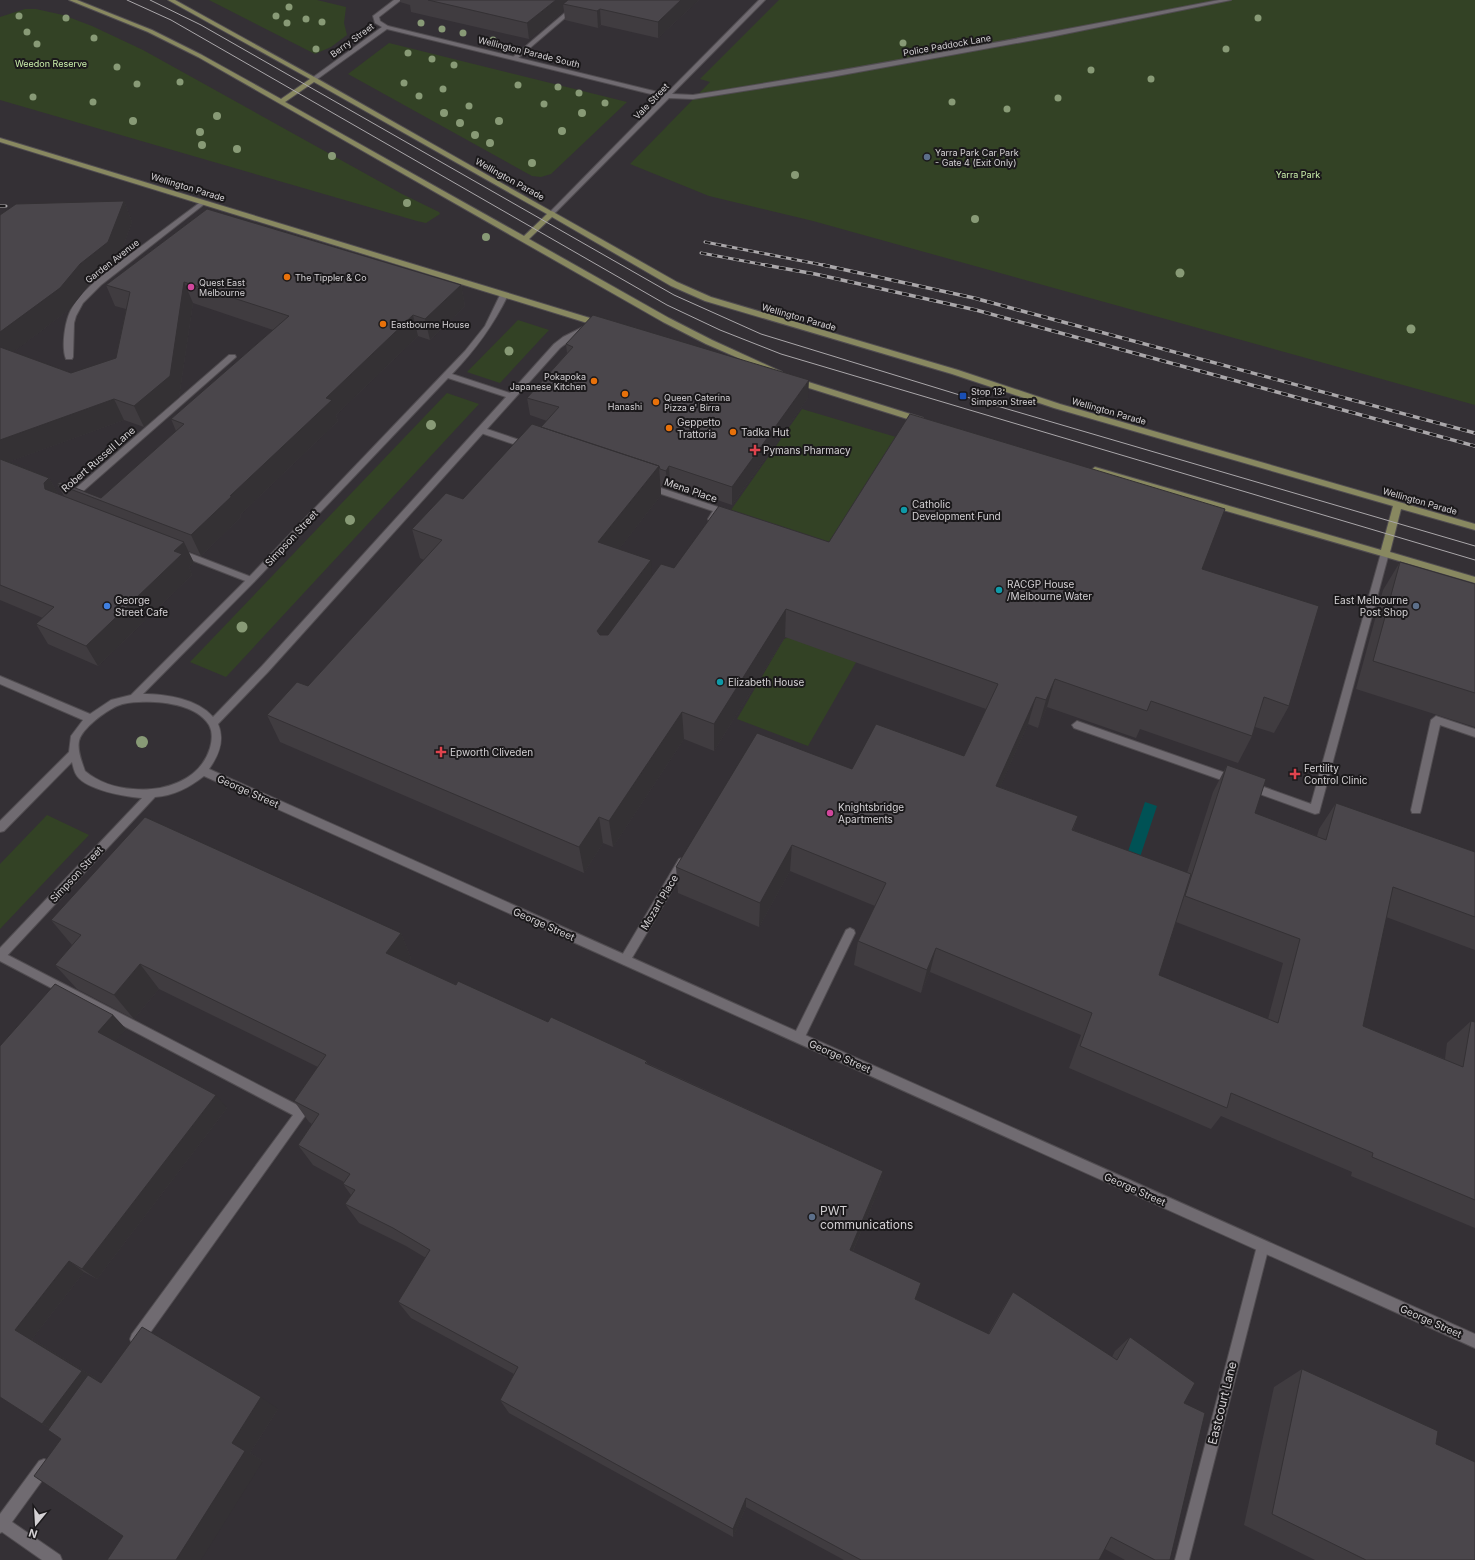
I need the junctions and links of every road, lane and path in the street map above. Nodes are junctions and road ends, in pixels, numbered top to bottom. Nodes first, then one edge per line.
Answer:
1 (72, 0) edge
2 (171, 0) edge
3 (398, 0) edge
4 (583, 0) edge
5 (762, 0) edge
6 (1228, 0) edge
7 (386, 28) junction
8 (515, 58) junction
9 (314, 79) junction
10 (668, 96) junction
11 (281, 102) junction
12 (0, 140) edge
13 (204, 202) junction
14 (552, 213) junction
15 (525, 239) junction
16 (504, 294) junction
17 (608, 326) joint
18 (70, 357) dead end
19 (232, 358) dead end
20 (746, 367) edge
21 (446, 375) junction
22 (806, 384) junction
23 (511, 396) junction
24 (928, 422) edge
25 (481, 430) junction
26 (534, 448) edge
27 (1084, 467) edge
28 (637, 483) edge
29 (1398, 505) junction
30 (60, 506) edge
31 (1475, 527) edge
32 (704, 529) edge
33 (167, 548) edge
34 (1385, 552) junction
35 (252, 580) junction
36 (1475, 580) edge
37 (0, 680) edge
38 (133, 699) junction
39 (91, 719) junction
40 (214, 722) junction
41 (1077, 725) dead end
42 (1475, 733) edge
43 (74, 753) junction
44 (204, 771) junction
45 (152, 794) junction
46 (1416, 810) dead end
47 (0, 828) edge
48 (691, 850) edge
49 (850, 934) dead end
50 (0, 956) edge
51 (625, 960) junction
52 (798, 1038) junction
53 (1263, 1246) junction
54 (1475, 1341) edge
55 (128, 1350) edge
56 (53, 1453) edge
57 (1, 1525) edge
58 (55, 1560) edge
59 (1182, 1560) edge

1 - 11 main road
2 - 9 main road, Wellington Parade
3 - 7 street, Berry Street
4 - 8 street
5 - 10 street, Vale Street
6 - 10 street, Police Paddock Lane
7 - 8 street, Wellington Parade South
7 - 9 street, Berry Street
8 - 10 street, Wellington Parade South
9 - 11 main road
9 - 14 main road, Wellington Parade
10 - 14 street, Vale Street
11 - 15 main road
12 - 13 main road, Wellington Parade
13 - 16 main road, Wellington Parade
13 - 18 street, Garden Avenue
14 - 15 main road
14 - 29 main road, Wellington Parade
15 - 22 main road
16 - 17 main road, Wellington Parade
16 - 21 street, Simpson Street
17 - 23 street
19 - 30 street, Robert Russell Lane
20 - 22 main road
21 - 23 street
21 - 35 street, Simpson Street
22 - 24 main road
23 - 25 street
25 - 26 street
25 - 40 street
27 - 34 main road
28 - 32 street, Mena Place
29 - 31 main road, Wellington Parade
29 - 34 main road
33 - 35 street
34 - 36 main road
34 - 41 street
35 - 38 street, Simpson Street
37 - 39 street
38 - 39 street
38 - 40 street
39 - 43 street
40 - 44 street
42 - 46 street
43 - 45 street
43 - 47 street
44 - 45 street
44 - 51 street, George Street
45 - 50 street, Simpson Street
48 - 51 street, Mozart Place
49 - 52 street
50 - 55 street
51 - 52 street, George Street
52 - 53 street, George Street
53 - 54 street, George Street
53 - 59 street, Eastcourt Lane
56 - 57 street
57 - 58 street

